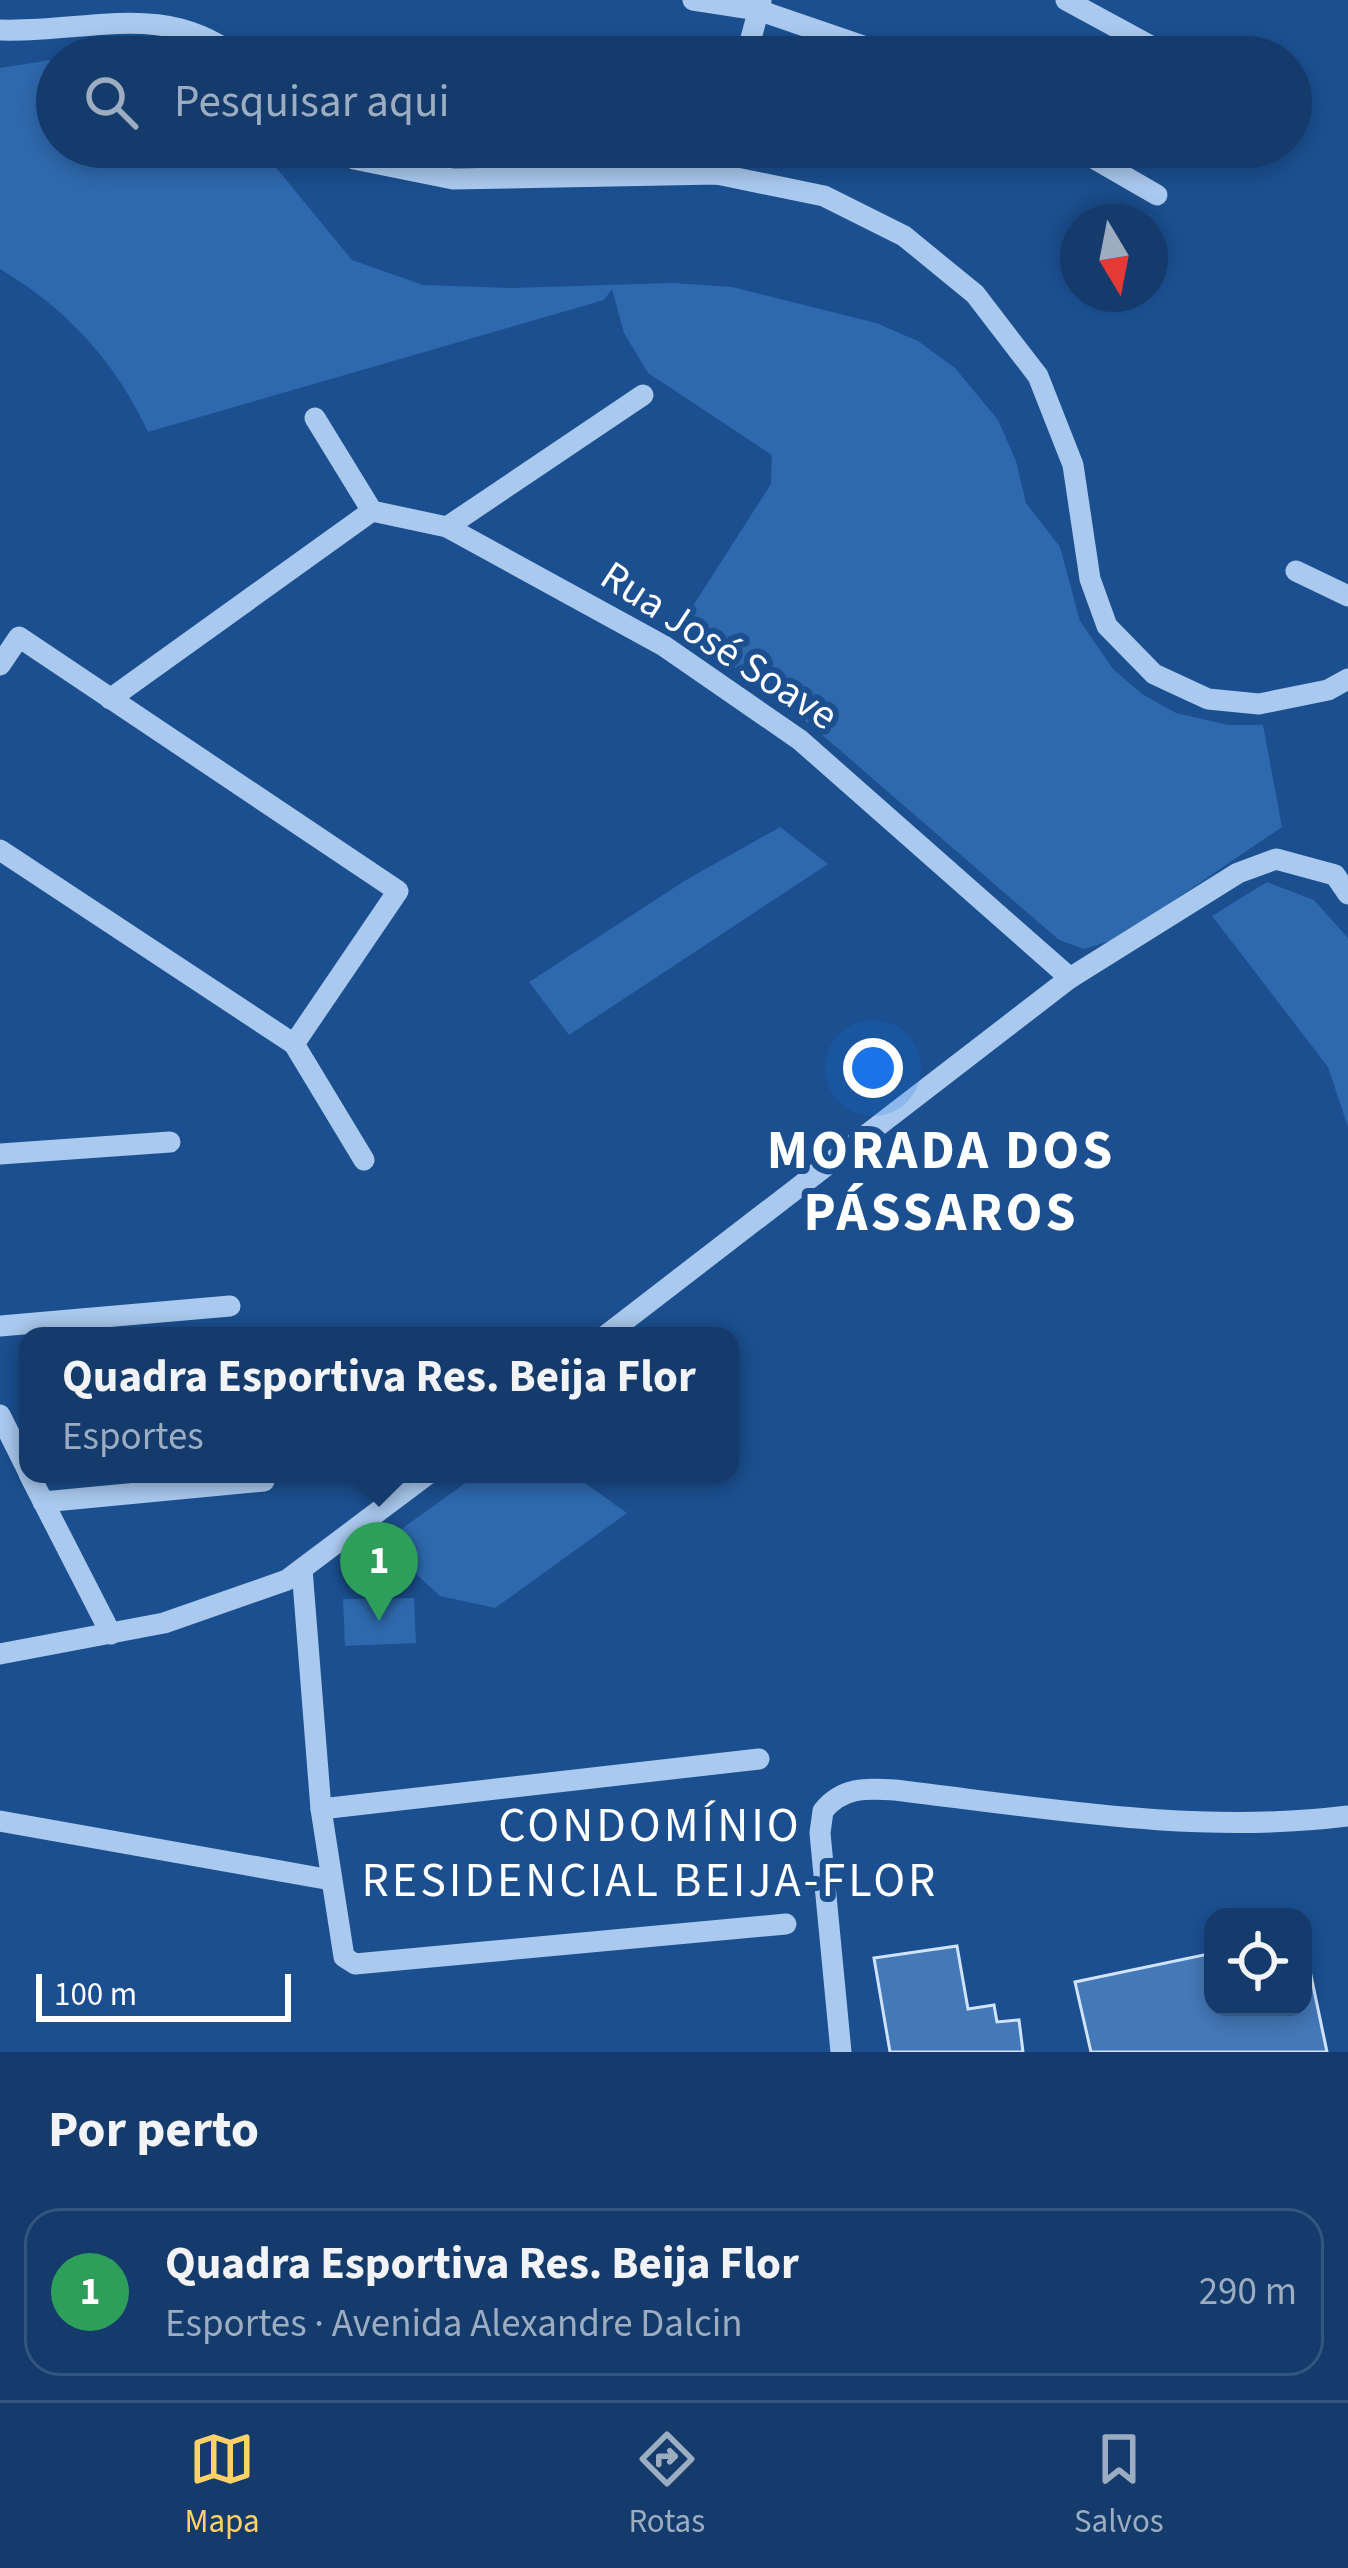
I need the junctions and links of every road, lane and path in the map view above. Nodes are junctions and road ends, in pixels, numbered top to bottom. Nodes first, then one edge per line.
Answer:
1 (693, 0) edge
2 (1066, 0) edge
3 (760, 5) edge
4 (181, 10) edge
5 (0, 30) edge
6 (210, 36) edge
7 (752, 36) edge
8 (840, 36) edge
9 (1132, 36) edge
10 (397, 168) edge
11 (719, 168) edge
12 (1110, 168) edge
13 (717, 174) junction
14 (1157, 195) dead end
15 (643, 394) dead end
16 (316, 418) dead end
17 (372, 511) junction
18 (447, 527) junction
19 (1296, 571) dead end
20 (1348, 596) edge
21 (0, 665) edge
22 (1348, 679) edge
23 (110, 699) junction
24 (0, 850) edge
25 (1348, 894) edge
26 (1070, 978) junction
27 (294, 1043) junction
28 (170, 1142) dead end
29 (0, 1154) edge
30 (364, 1160) dead end
31 (230, 1306) dead end
32 (0, 1326) edge
33 (617, 1327) edge
34 (0, 1414) edge
35 (19, 1453) edge
36 (34, 1483) edge
37 (234, 1483) edge
38 (416, 1483) edge
39 (43, 1502) junction
40 (302, 1569) junction
41 (111, 1634) junction
42 (0, 1654) edge
43 (758, 1759) dead end
44 (321, 1809) junction
45 (1344, 1814) edge
46 (0, 1821) edge
47 (331, 1880) junction
48 (786, 1924) dead end
49 (842, 2052) edge

1 - 3 street
2 - 9 street
3 - 7 street
3 - 8 street
4 - 5 street
4 - 6 street
10 - 13 street
11 - 13 street
12 - 14 street
13 - 22 street
15 - 18 street
16 - 17 street
17 - 18 street, Rua José Soave
17 - 23 street
18 - 26 street, Rua José Soave
19 - 20 street
21 - 23 street
23 - 27 street
24 - 27 street
25 - 26 street
26 - 33 street
27 - 30 street
28 - 29 street
31 - 32 street
34 - 35 street
36 - 39 street
37 - 39 street
38 - 40 street
39 - 41 street
40 - 41 street
40 - 44 street
41 - 42 street
43 - 44 street
44 - 47 street
45 - 49 street
46 - 47 street
47 - 48 street

